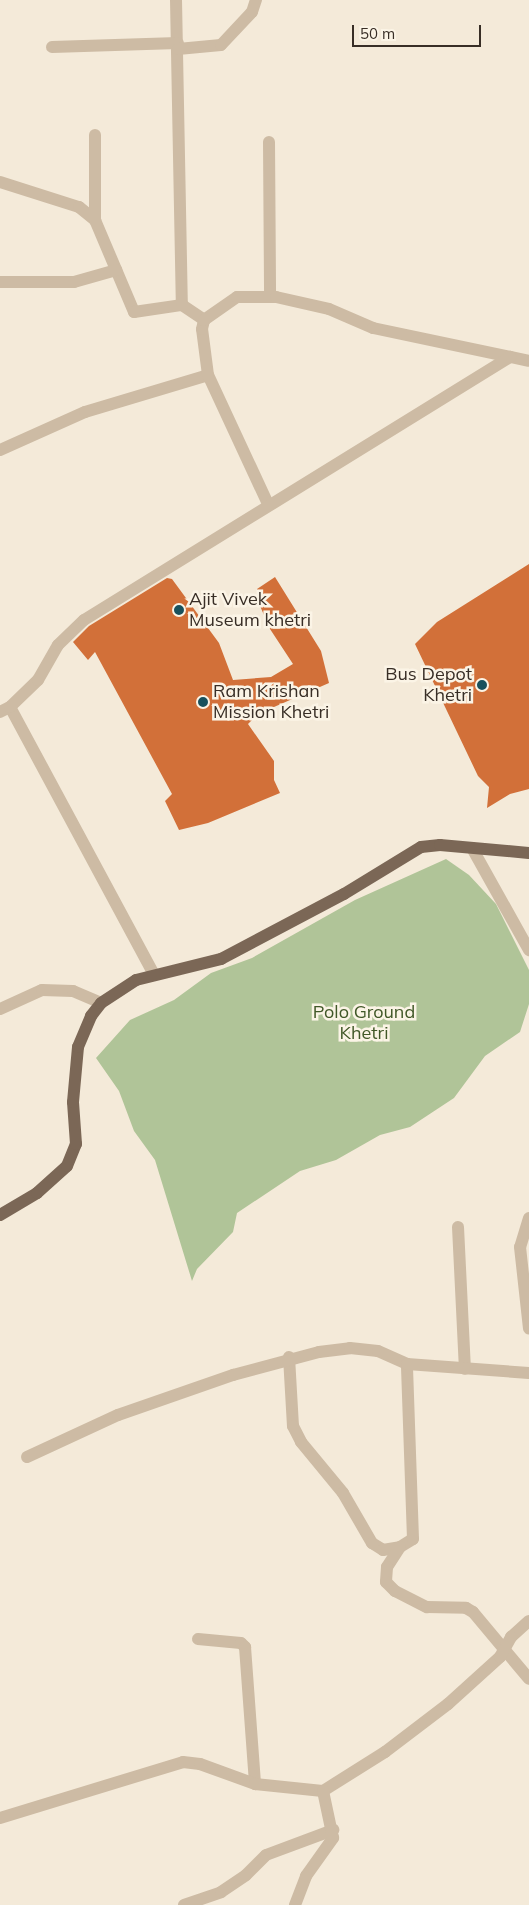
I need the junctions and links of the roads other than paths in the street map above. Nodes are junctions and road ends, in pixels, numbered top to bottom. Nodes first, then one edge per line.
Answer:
1 (176, 0) edge
2 (256, 0) edge
3 (178, 46) junction
4 (52, 48) dead end
5 (95, 135) dead end
6 (269, 142) dead end
7 (0, 182) edge
8 (95, 220) junction
9 (116, 270) junction
10 (0, 282) edge
11 (270, 296) junction
12 (182, 305) junction
13 (204, 320) junction
14 (510, 357) junction
15 (529, 361) edge
16 (208, 375) junction
17 (0, 450) edge
18 (268, 504) junction
19 (5, 710) edge
20 (472, 848) junction
21 (529, 853) edge
22 (529, 950) edge
23 (154, 974) junction
24 (101, 1003) junction
25 (0, 1009) edge
26 (0, 1215) edge
27 (529, 1218) edge
28 (458, 1227) dead end
29 (529, 1329) edge
30 (289, 1357) junction
31 (407, 1364) junction
32 (465, 1369) junction
33 (529, 1373) edge
34 (27, 1457) dead end
35 (400, 1547) junction
36 (529, 1621) edge
37 (198, 1639) dead end
38 (529, 1680) edge
39 (254, 1784) junction
40 (323, 1790) junction
41 (0, 1818) edge
42 (333, 1830) junction
43 (184, 1905) edge
44 (295, 1905) edge

1 - 3 street
2 - 3 street
3 - 4 street
3 - 12 street
5 - 8 street
6 - 11 street
7 - 8 street
8 - 9 street
9 - 10 street
9 - 12 street
11 - 13 street
11 - 14 street
12 - 13 street
13 - 16 street
14 - 15 street
14 - 18 street
16 - 17 street
16 - 18 street
18 - 19 street
19 - 23 street
20 - 21 main road
20 - 22 street
20 - 23 main road
23 - 24 main road
24 - 25 street
24 - 26 main road
27 - 29 street
28 - 32 street
30 - 31 street
30 - 34 street
30 - 35 street
31 - 32 street
31 - 35 street
32 - 33 street
35 - 38 street
36 - 40 street, bridge
37 - 39 street
39 - 40 street
39 - 41 street
40 - 42 street
42 - 43 street
42 - 44 street

